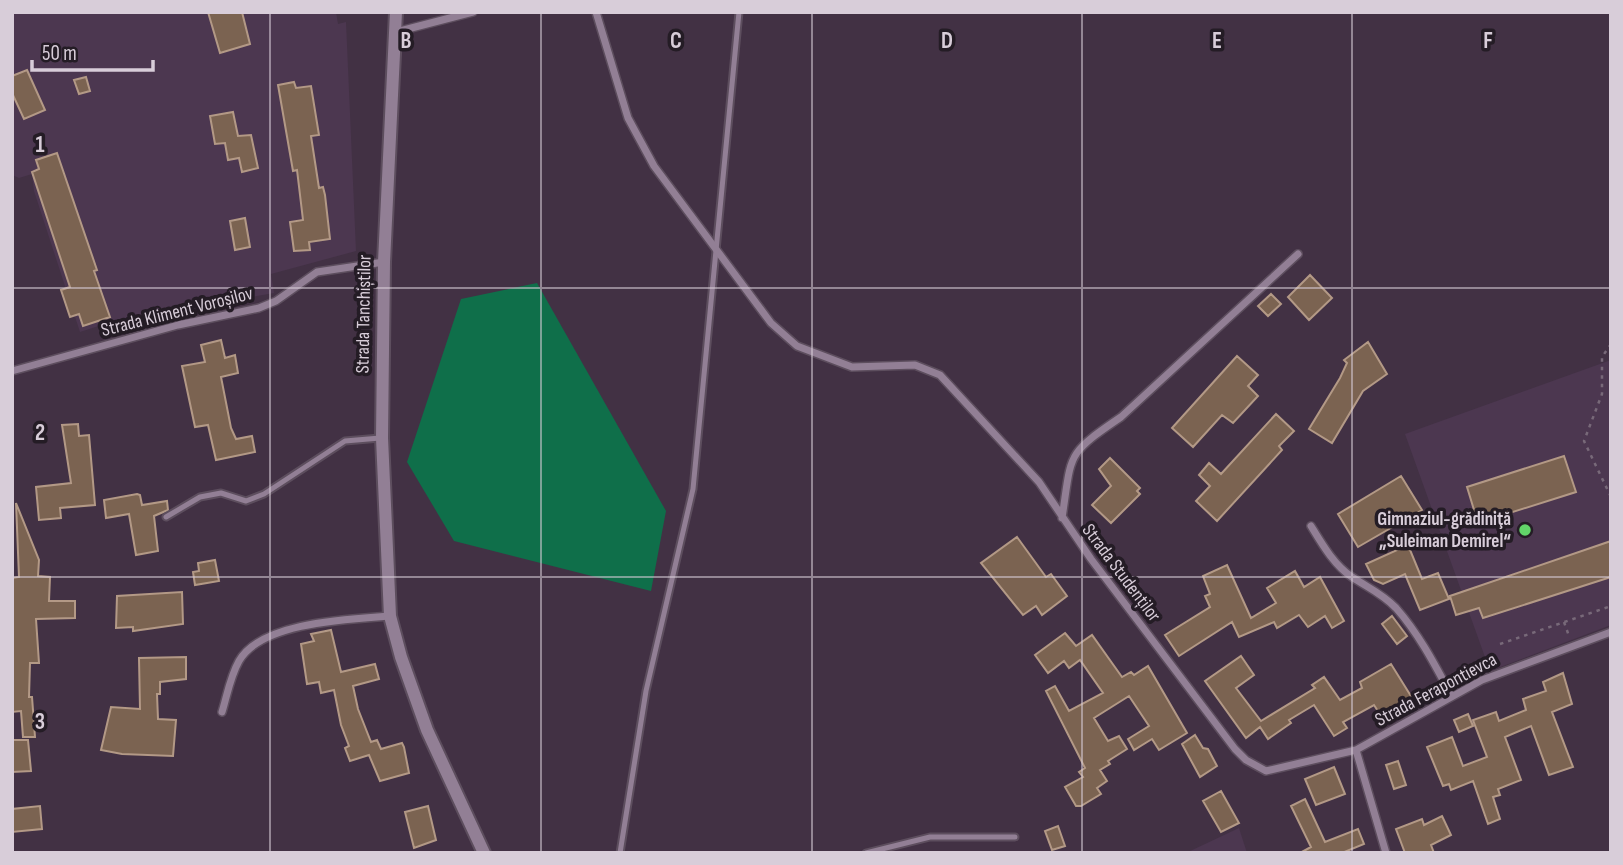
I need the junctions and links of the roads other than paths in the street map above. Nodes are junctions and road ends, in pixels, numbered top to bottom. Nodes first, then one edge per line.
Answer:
1 (396, 12) edge
2 (472, 12) edge
3 (596, 12) edge
4 (739, 12) edge
5 (396, 32) junction
6 (716, 250) junction
7 (1298, 254) dead end
8 (384, 262) junction
9 (12, 371) edge
10 (382, 438) junction
11 (166, 517) dead end
12 (1062, 518) junction
13 (1311, 526) dead end
14 (390, 616) junction
15 (1611, 632) edge
16 (1451, 695) junction
17 (222, 712) dead end
18 (1356, 750) junction
19 (1015, 836) dead end
20 (484, 853) edge
21 (620, 853) edge
22 (866, 853) edge
23 (1386, 853) edge

1 - 5 street, Strada Tanchiștilor
2 - 5 street
3 - 6 street
4 - 6 lane
5 - 8 street, Strada Tanchiștilor
6 - 12 street
6 - 21 lane
7 - 12 street, Strada Studenților
8 - 9 street, Strada Kliment Voroșilov
8 - 10 street, Strada Tanchiștilor
10 - 11 lane
10 - 14 street, Strada Tanchiștilor
12 - 18 street, Strada Studenților
13 - 16 street
14 - 17 street
14 - 20 street, Strada Tanchiștilor
15 - 16 street, Strada Ferapontievca
16 - 18 street, Strada Ferapontievca
18 - 23 street
19 - 22 lane

